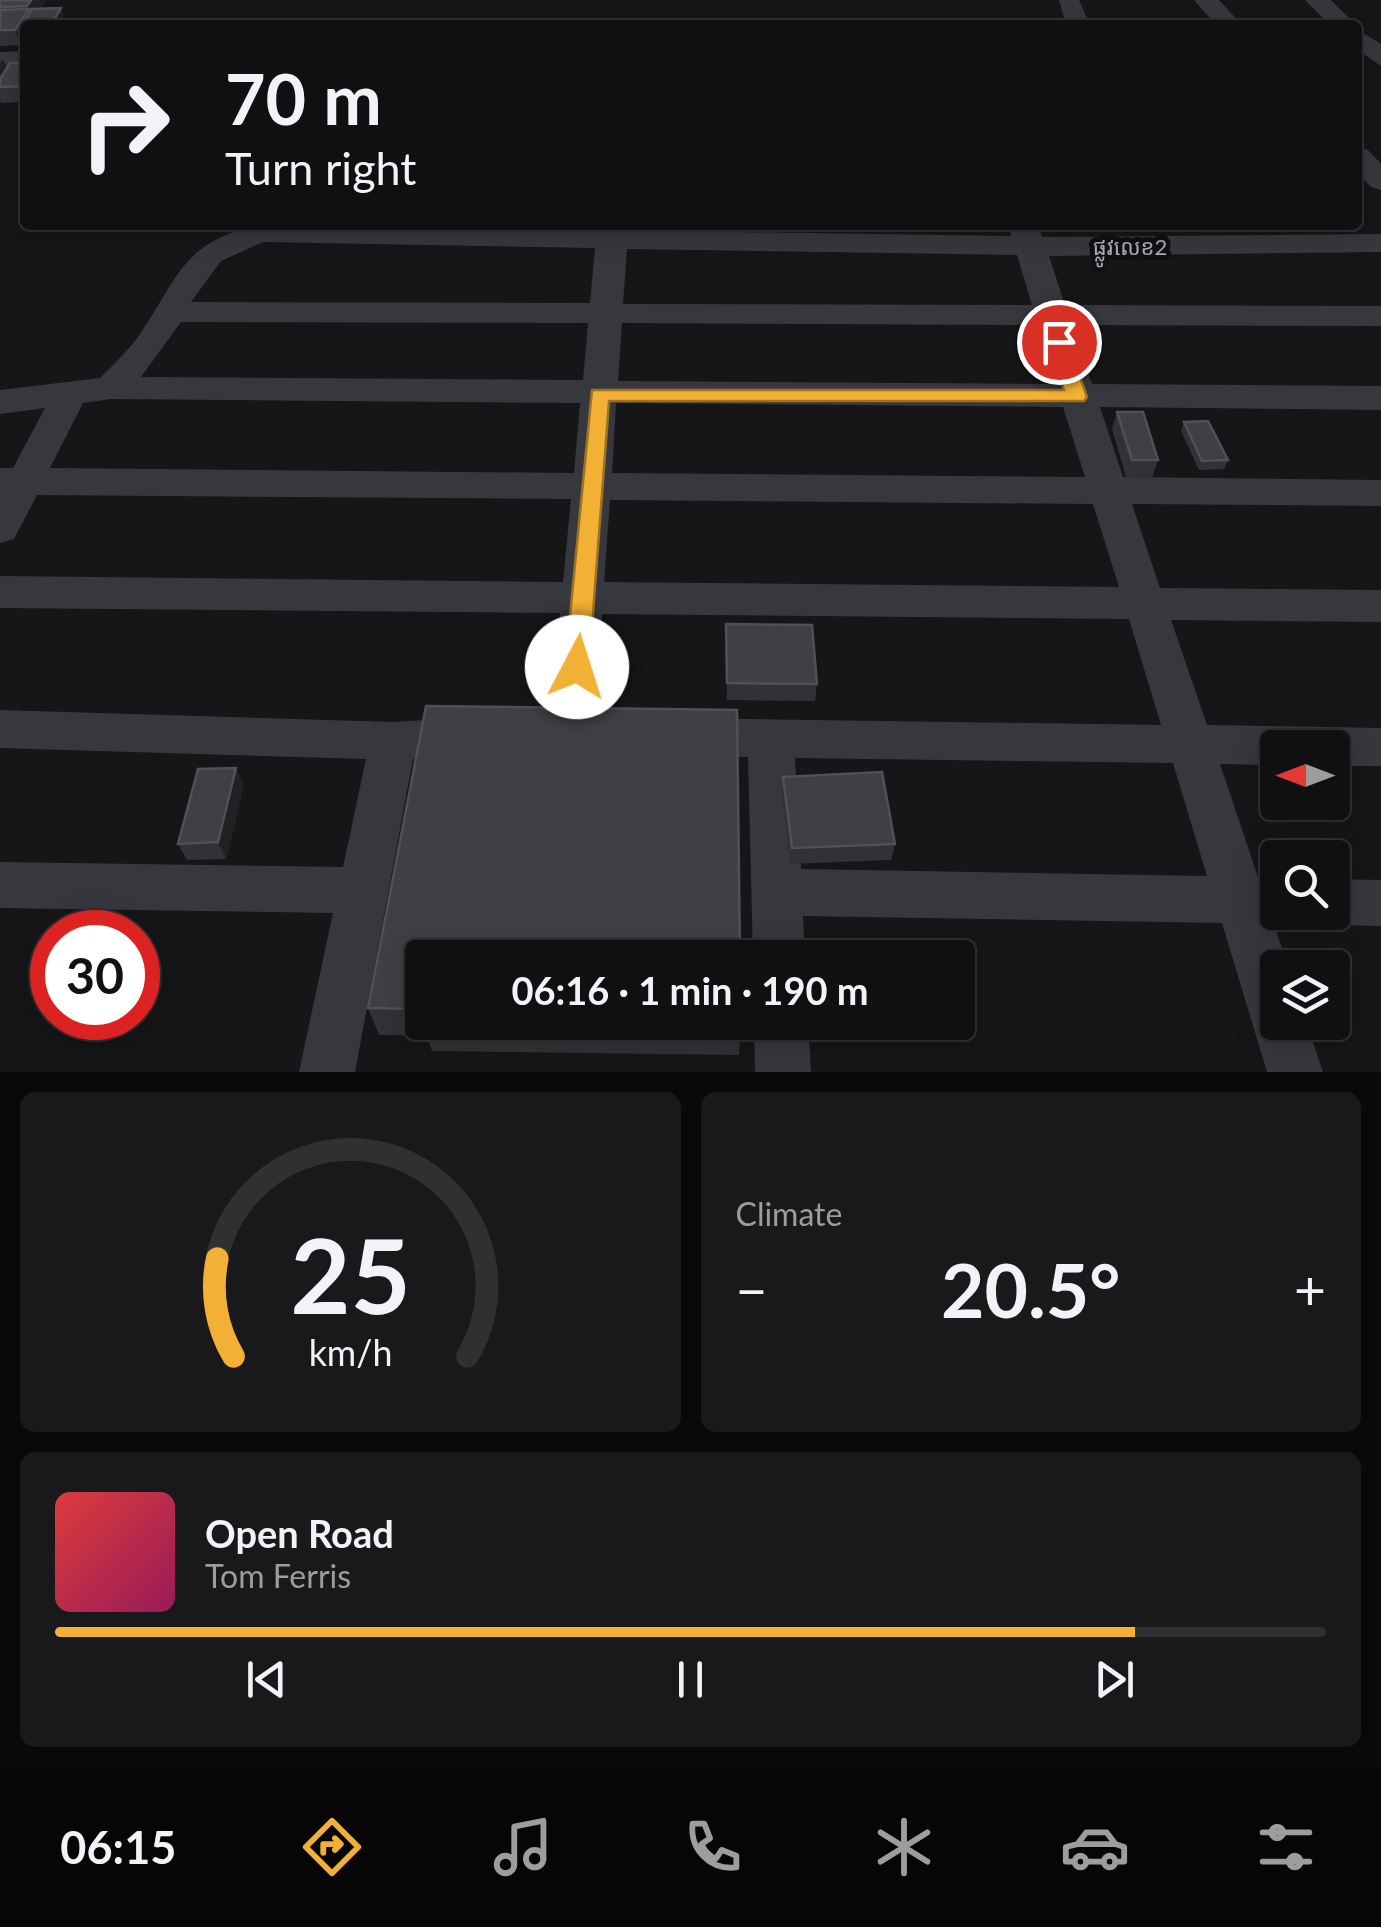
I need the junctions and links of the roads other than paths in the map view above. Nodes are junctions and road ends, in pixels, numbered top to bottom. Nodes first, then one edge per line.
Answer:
1 (1206, 0) edge
2 (1317, 0) edge
3 (1225, 20) edge
4 (1338, 20) edge
5 (1362, 160) edge
6 (1381, 181) edge
7 (293, 230) edge
8 (345, 230) edge
9 (1025, 235) edge
10 (612, 237) junction
11 (1381, 244) edge
12 (168, 312) junction
13 (606, 315) junction
14 (1050, 315) junction
15 (1381, 316) edge
16 (110, 388) junction
17 (72, 390) junction
18 (600, 394) junction
19 (1076, 397) junction
20 (1381, 398) edge
21 (0, 402) edge
22 (14, 481) edge
23 (591, 486) junction
24 (1107, 491) junction
25 (1381, 492) edge
26 (0, 529) edge
27 (0, 592) edge
28 (582, 598) junction
29 (1143, 603) junction
30 (1381, 606) edge
31 (0, 729) edge
32 (576, 736) junction
33 (771, 738) junction
34 (393, 741) junction
35 (1188, 744) junction
36 (1381, 746) edge
37 (0, 885) edge
38 (364, 890) junction
39 (776, 892) junction
40 (1258, 901) edge
41 (1350, 902) edge
42 (1381, 903) edge
43 (778, 940) edge
44 (1266, 950) edge
45 (782, 1040) edge
46 (1285, 1040) edge
47 (326, 1072) edge
48 (783, 1072) edge
49 (1295, 1072) edge

1 - 3 street
2 - 4 street
5 - 6 street
7 - 12 street, ផ្លូវលេខ2
8 - 10 street, ផ្លូវលេខ2
9 - 10 street, ផ្លូវលេខ2
9 - 11 street, ផ្លូវលេខ2
9 - 14 street
10 - 13 street
12 - 13 street
12 - 16 street
13 - 14 street
13 - 18 street
14 - 15 street
14 - 19 street
16 - 17 street
16 - 18 street
17 - 21 street
17 - 22 street
18 - 19 street
18 - 23 street
19 - 20 street
19 - 24 street
22 - 23 street
22 - 26 street
23 - 24 street
23 - 28 street
24 - 25 street
24 - 29 street
27 - 28 street
28 - 29 street
28 - 32 street
29 - 30 street
29 - 35 street
31 - 34 street
32 - 33 street
32 - 34 street
33 - 35 street
33 - 39 street
34 - 38 street
35 - 36 street
35 - 40 street
37 - 38 street
38 - 47 street
39 - 40 street
39 - 43 street
40 - 44 street
41 - 42 street
45 - 48 street
46 - 49 street

